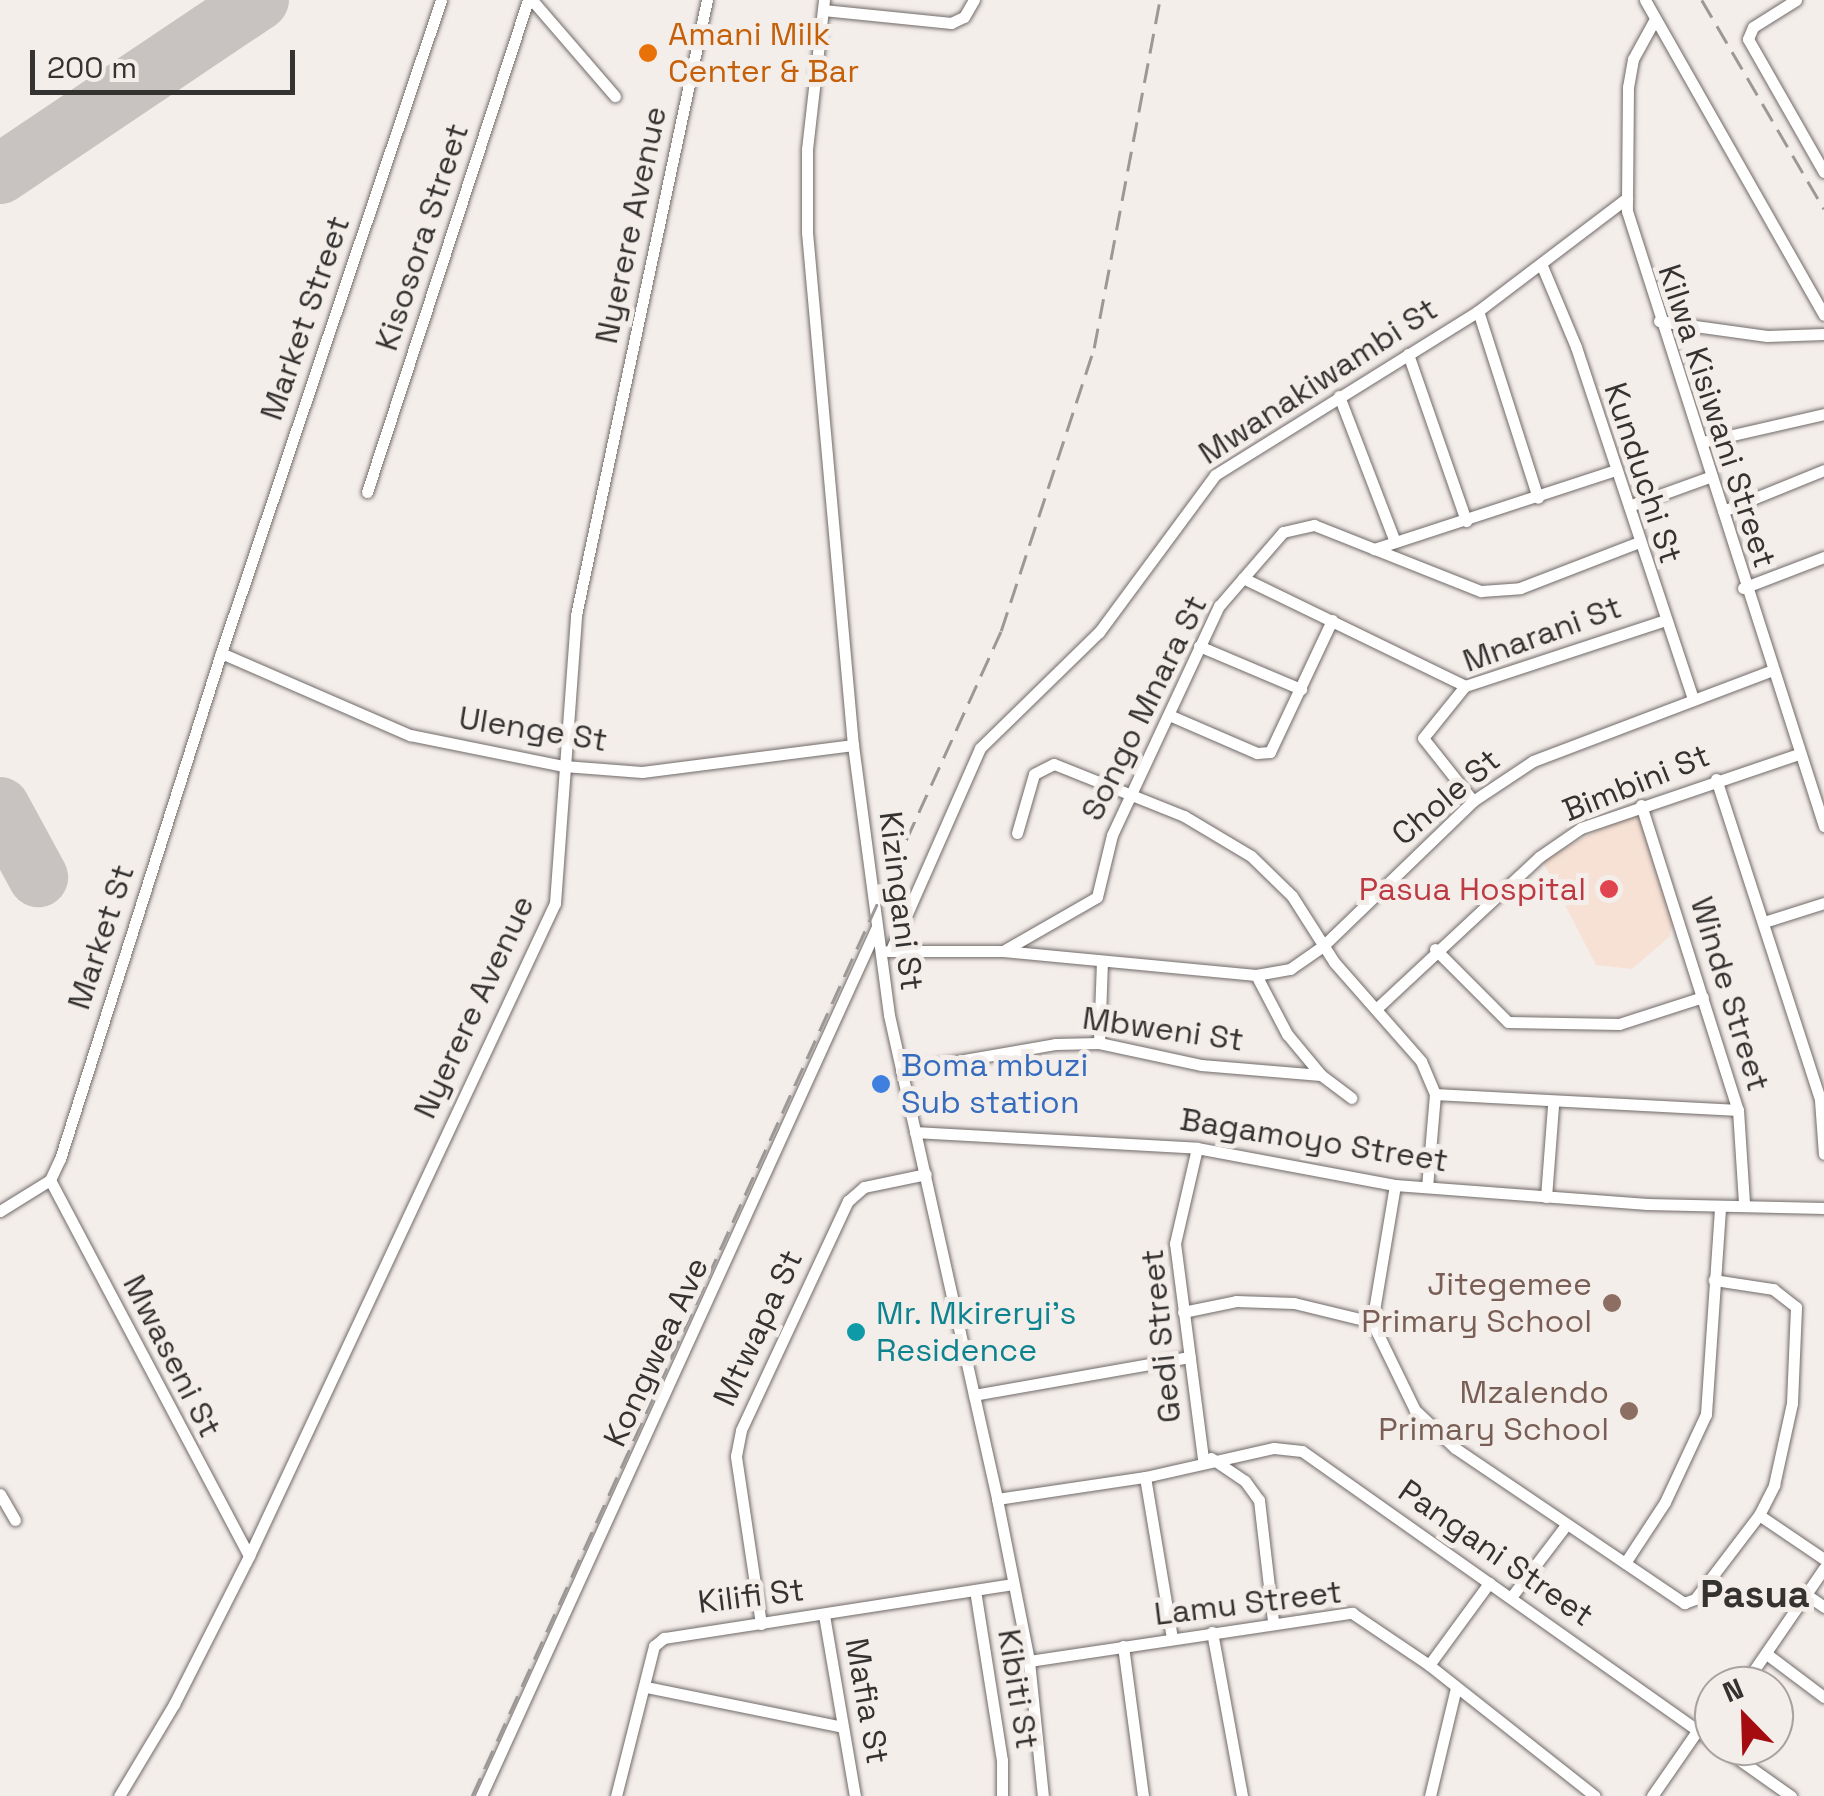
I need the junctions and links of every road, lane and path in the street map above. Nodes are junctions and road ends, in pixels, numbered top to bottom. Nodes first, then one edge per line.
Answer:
1 (441, 0) edge
2 (530, 0) edge
3 (707, 0) edge
4 (974, 0) edge
5 (1644, 0) edge
6 (1796, 0) edge
7 (823, 5) edge
8 (1656, 19) junction
9 (615, 96) dead end
10 (1824, 172) edge
11 (1627, 198) junction
12 (1542, 266) junction
13 (1478, 312) junction
14 (1824, 315) edge
15 (1659, 322) junction
16 (1824, 334) edge
17 (1408, 354) junction
18 (1340, 396) junction
19 (1824, 414) edge
20 (1702, 442) junction
21 (1614, 470) junction
22 (1824, 470) edge
23 (1712, 476) junction
24 (367, 492) dead end
25 (1538, 498) junction
26 (1629, 506) junction
27 (1724, 510) junction
28 (1466, 521) junction
29 (1395, 542) junction
30 (1639, 542) junction
31 (1374, 549) junction
32 (1824, 558) edge
33 (1243, 578) junction
34 (1743, 588) junction
35 (1332, 620) junction
36 (1663, 621) junction
37 (1199, 646) junction
38 (221, 653) junction
39 (1770, 670) junction
40 (1465, 686) junction
41 (1301, 688) junction
42 (1692, 696) junction
43 (1169, 715) junction
44 (853, 745) junction
45 (1798, 754) junction
46 (564, 766) junction
47 (1716, 779) junction
48 (1132, 792) junction
49 (1819, 794) edge
50 (1473, 801) junction
51 (1641, 804) junction
52 (1824, 826) edge
53 (1016, 833) dead end
54 (1824, 903) edge
55 (1764, 922) junction
56 (876, 930) junction
57 (1323, 946) junction
58 (1435, 949) junction
59 (1003, 951) junction
60 (885, 952) junction
61 (1102, 963) junction
62 (1256, 975) junction
63 (1702, 997) junction
64 (1376, 1009) junction
65 (1099, 1044) junction
66 (901, 1070) junction
67 (1321, 1076) junction
68 (1435, 1094) junction
69 (1351, 1098) dead end
70 (1553, 1105) junction
71 (1738, 1110) junction
72 (916, 1132) junction
73 (1197, 1148) junction
74 (1824, 1154) edge
75 (926, 1174) junction
76 (50, 1180) junction
77 (1394, 1185) junction
78 (1427, 1187) junction
79 (1546, 1196) junction
80 (1744, 1204) junction
81 (1720, 1206) junction
82 (1824, 1208) edge
83 (0, 1210) edge
84 (1714, 1280) junction
85 (1183, 1312) junction
86 (1372, 1322) junction
87 (1190, 1357) junction
88 (974, 1396) junction
89 (1207, 1459) junction
90 (1145, 1477) junction
91 (0, 1494) edge
92 (998, 1498) junction
93 (1759, 1515) junction
94 (14, 1520) dead end
95 (1566, 1524) junction
96 (249, 1556) junction
97 (1824, 1559) edge
98 (1625, 1563) junction
99 (1824, 1568) edge
100 (1488, 1583) junction
101 (1011, 1584) junction
102 (975, 1590) junction
103 (1807, 1595) junction
104 (1512, 1596) junction
105 (1824, 1607) edge
106 (824, 1615) junction
107 (1273, 1621) junction
108 (761, 1624) junction
109 (1212, 1632) junction
110 (1172, 1638) junction
111 (1123, 1646) junction
112 (1768, 1656) junction
113 (1029, 1661) junction
114 (1429, 1665) junction
115 (1760, 1666) edge
116 (646, 1687) junction
117 (1456, 1688) junction
118 (1824, 1698) edge
119 (842, 1727) junction
120 (1694, 1728) edge
121 (1694, 1740) edge
122 (1748, 1766) edge
123 (1591, 1795) edge
124 (119, 1796) edge
125 (482, 1796) edge
126 (616, 1796) edge
127 (855, 1796) edge
128 (1002, 1796) edge
129 (1043, 1796) edge
130 (1144, 1796) edge
131 (1242, 1796) edge
132 (1430, 1796) edge
133 (1652, 1796) edge
134 (1790, 1796) edge

1 - 38 street, Market Street
2 - 9 street
2 - 24 street, Kisosora Street
3 - 46 street, Nyerere Avenue
4 - 7 street
5 - 8 street
6 - 10 street
7 - 44 street, Kizingani St
8 - 11 street, Kilwa Kisiwani Street
8 - 14 street
11 - 12 street, Mwanakiwambi St
11 - 15 street, Kilwa Kisiwani Street
12 - 13 street, Mwanakiwambi St
12 - 21 street, Kunduchi St
13 - 17 street, Mwanakiwambi St
13 - 25 street
15 - 16 street
15 - 20 street, Kilwa Kisiwani Street
17 - 18 street, Mwanakiwambi St
17 - 28 street
18 - 29 street
18 - 60 street, Mwanakiwambi St
19 - 20 street
20 - 23 street, Kilwa Kisiwani Street
21 - 25 street
21 - 26 street, Kunduchi St
22 - 27 street
23 - 26 street
23 - 27 street, Kilwa Kisiwani Street
25 - 28 street
26 - 30 street, Kunduchi St
27 - 34 street, Kilwa Kisiwani Street
28 - 29 street
29 - 31 street
30 - 31 street, Songo Mnara St
30 - 36 street, Kunduchi St
31 - 33 street, Songo Mnara St
32 - 34 street
33 - 35 street
33 - 37 street, Songo Mnara St
34 - 39 street, Kilwa Kisiwani Street
35 - 40 street
35 - 41 street
36 - 40 street, Mnarani St
36 - 42 street, Kunduchi St
37 - 41 street
37 - 43 street, Songo Mnara St
38 - 46 street, Ulenge St
38 - 76 street, Market St
39 - 42 street, Chole St
39 - 45 street, Kilwa Kisiwani Street
40 - 50 street, Mnarani St
41 - 43 street
42 - 50 street, Chole St
43 - 48 street, Songo Mnara St
44 - 46 street, Ulenge St
44 - 56 street, Kizingani St
45 - 47 street, Bimbini St
45 - 49 street, Kilwa Kisiwani Street
46 - 96 street, Nyerere Avenue
47 - 51 street, Bimbini St
47 - 55 street
48 - 53 street
48 - 57 street
48 - 59 street, Songo Mnara St
49 - 52 street, Kilwa Kisiwani Street
50 - 57 street, Chole St
51 - 58 street, Bimbini St
51 - 63 street, Winde Street
54 - 55 street
55 - 74 street
56 - 60 street, Kizingani St
56 - 125 street, Kongwea Ave
57 - 62 street, Chole St
57 - 64 street
58 - 63 street
58 - 64 street, Bimbini St
59 - 60 street, Chole St
59 - 61 street, Chole St
60 - 66 street, Kizingani St
61 - 62 street, Chole St
61 - 65 street
62 - 67 street
63 - 71 street, Winde Street
64 - 68 street
65 - 66 street, Mbweni St
65 - 67 street, Mbweni St
66 - 72 street, Kizingani St
67 - 69 street
68 - 70 street
68 - 78 street
70 - 71 street
70 - 79 street
71 - 80 street, Winde Street
72 - 73 street, Bagamoyo Street
72 - 75 street, Kizingani St
73 - 77 street, Bagamoyo Street
73 - 85 street, Gedi Street
75 - 88 street, Kizingani St
75 - 108 street, Mtwapa St
76 - 83 street
76 - 96 street, Mwaseni St
77 - 78 street, Bagamoyo Street
77 - 86 street
78 - 79 street, Bagamoyo Street
79 - 81 street, Bagamoyo Street
80 - 81 street, Bagamoyo Street
80 - 82 street, Bagamoyo Street
81 - 84 street
84 - 93 street
84 - 98 street
85 - 86 street
85 - 87 street, Gedi Street
86 - 95 street
87 - 88 street
87 - 89 street, Gedi Street
88 - 92 street, Kizingani St
89 - 90 street, Pangani Street
89 - 100 street, Pangani Street
89 - 107 street
90 - 92 street, Pangani Street
90 - 110 street
91 - 94 street
92 - 101 street, Kizingani St
93 - 97 street
93 - 98 street
95 - 98 street
95 - 104 street
96 - 124 street, Nyerere Avenue
99 - 103 street
100 - 104 street, Pangani Street
100 - 114 street
101 - 102 street, Kilifi St
101 - 113 street, Kizingani St
102 - 106 street, Kilifi St
102 - 128 street, Kibiti St
103 - 105 street
103 - 112 street
104 - 120 street, Pangani Street
106 - 108 street, Kilifi St
106 - 119 street, Mafia St
107 - 109 street, Lamu Street
107 - 114 street, Lamu Street
108 - 116 street, Kilifi St
109 - 110 street, Lamu Street
109 - 131 street
110 - 111 street, Lamu Street
111 - 113 street, Lamu Street
111 - 130 street
112 - 115 street
112 - 118 street
113 - 129 street, Kizingani St
114 - 117 street, Lamu Street
116 - 119 street
116 - 126 street, Kilifi St
117 - 123 street, Lamu Street
117 - 132 street
119 - 127 street, Mafia St
121 - 133 street
122 - 134 street, Pangani Street

